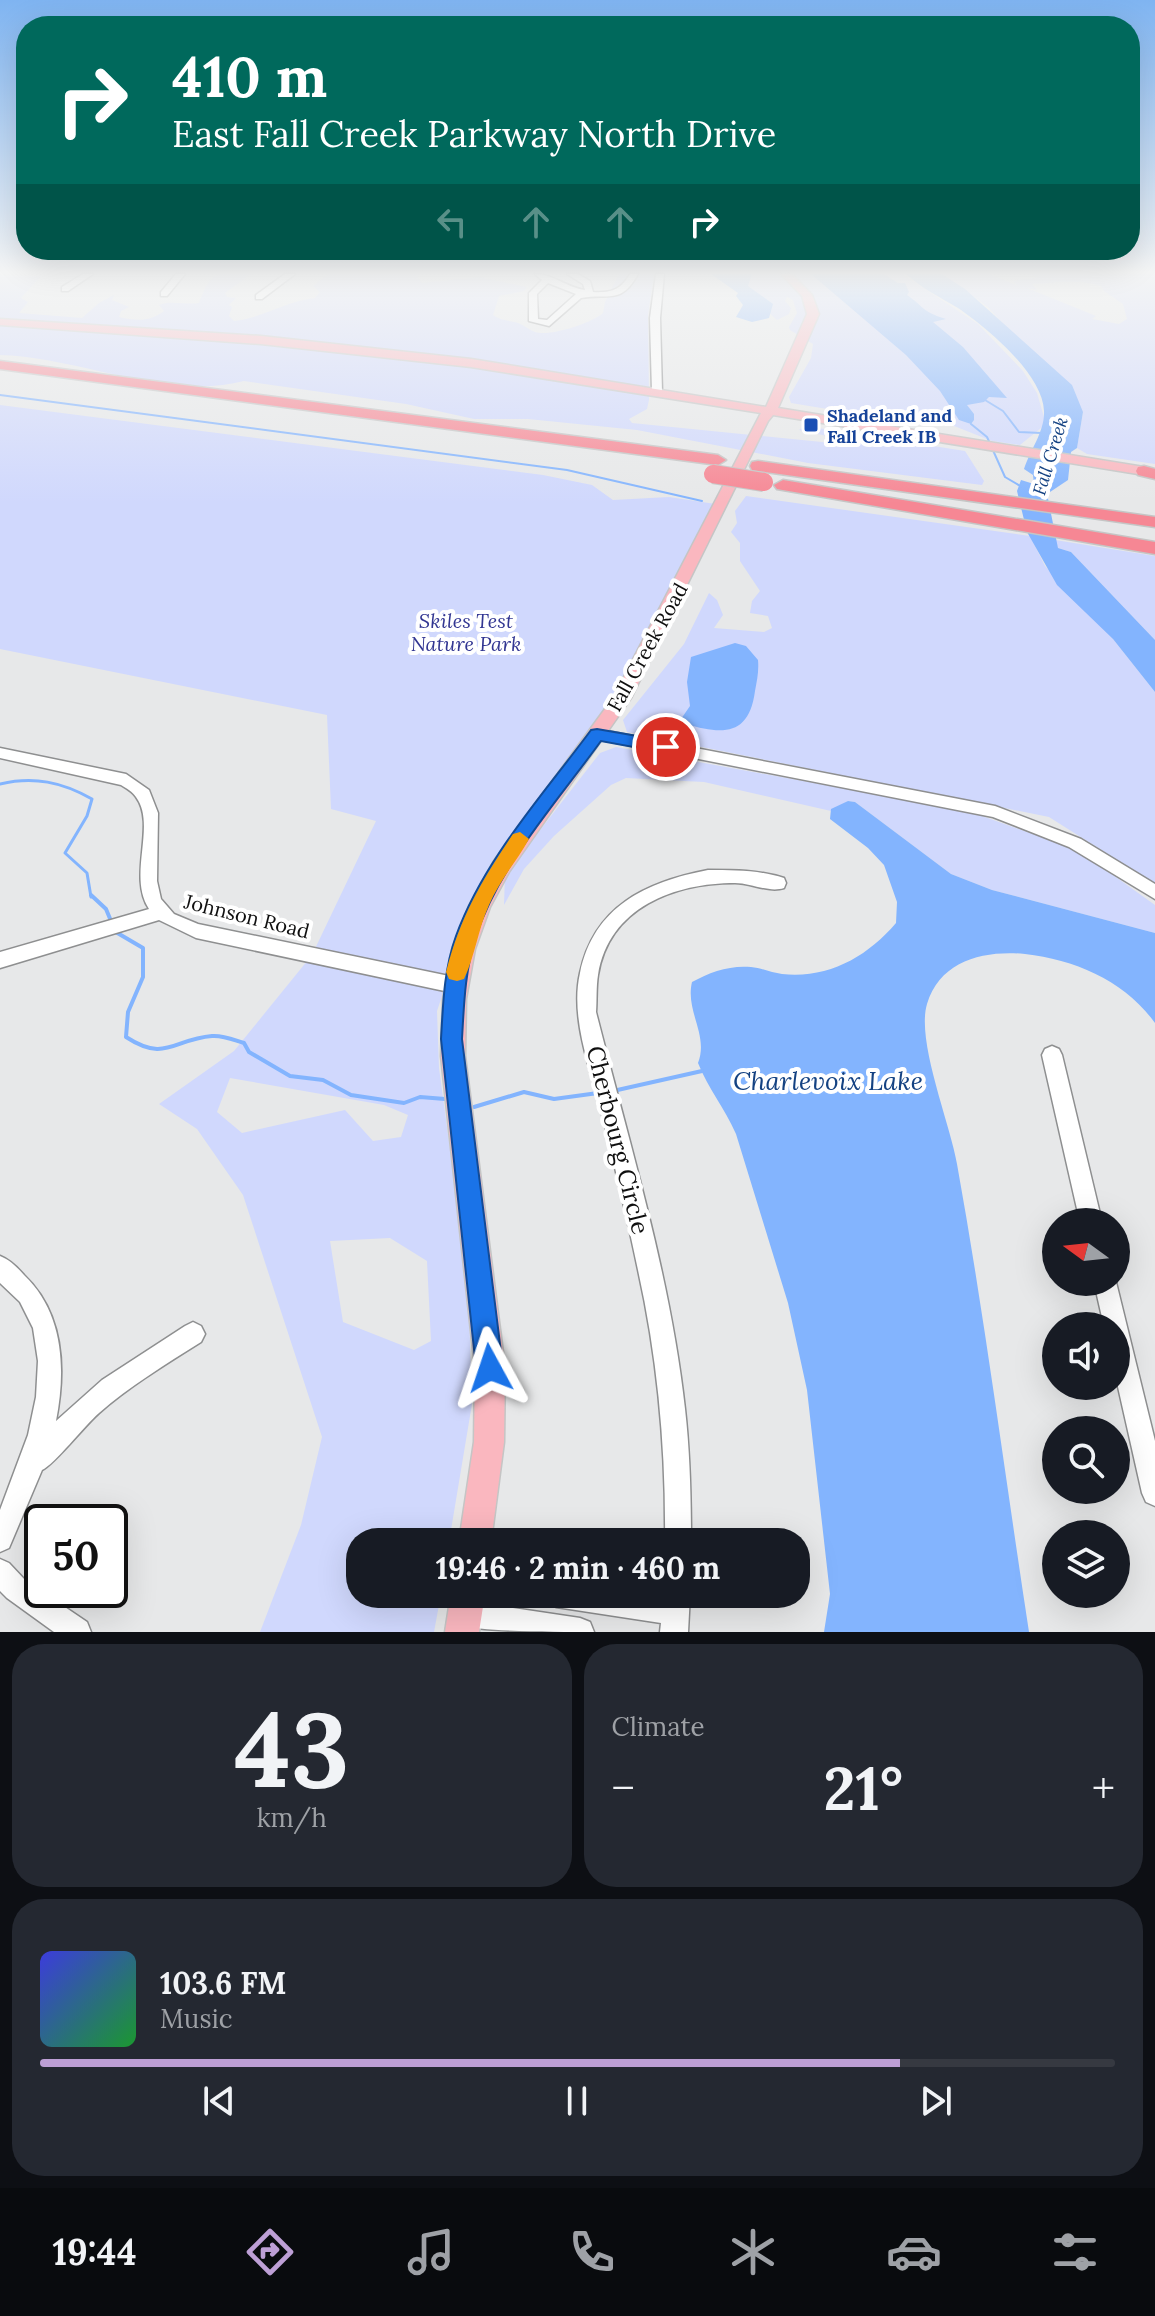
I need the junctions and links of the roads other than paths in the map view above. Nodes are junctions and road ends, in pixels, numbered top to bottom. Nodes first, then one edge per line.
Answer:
1 (355, 350) edge
2 (656, 350) edge
3 (799, 350) edge
4 (0, 365) edge
5 (0, 375) edge
6 (657, 392) junction
7 (769, 411) junction
8 (716, 467) junction
9 (1151, 472) edge
10 (763, 474) junction
11 (963, 509) junction
12 (1155, 522) edge
13 (1115, 530) junction
14 (1155, 536) edge
15 (1155, 548) edge
16 (597, 734) junction
17 (0, 753) edge
18 (778, 883) dead end
19 (1155, 892) edge
20 (160, 913) junction
21 (0, 960) edge
22 (454, 985) junction
23 (1052, 1055) dead end
24 (1088, 1208) edge
25 (0, 1267) edge
26 (193, 1334) dead end
27 (1130, 1387) edge
28 (31, 1468) junction
29 (1155, 1493) edge
30 (477, 1528) edge
31 (678, 1528) edge
32 (0, 1539) edge
33 (0, 1572) edge
34 (632, 1608) edge
35 (465, 1614) edge
36 (675, 1616) edge
37 (77, 1632) edge
38 (580, 1632) edge

1 - 6 main road
2 - 6 street
3 - 7 main road, Fall Creek Road
4 - 8 highway
5 - 8 highway
6 - 7 main road
7 - 9 main road
7 - 16 main road, Fall Creek Road
8 - 10 highway, bridge
10 - 11 highway
10 - 11 highway
11 - 13 highway
11 - 13 highway
11 - 13 highway
12 - 13 highway
13 - 14 highway
13 - 15 highway
16 - 19 street
16 - 22 main road, Fall Creek Road
17 - 20 street, Johnson Road
18 - 31 street, Cherbourg Circle
20 - 21 street
20 - 22 street, Johnson Road
22 - 30 main road, Fall Creek Road
23 - 24 street
25 - 28 street
26 - 28 street
27 - 29 street
28 - 32 street
33 - 37 street
34 - 36 street
35 - 38 street

